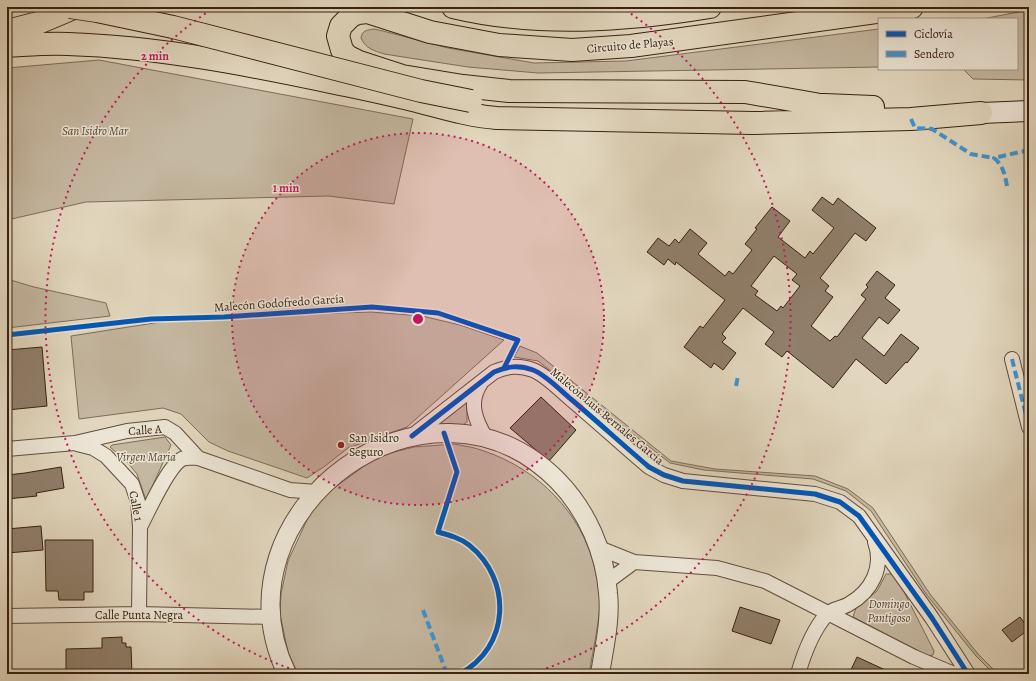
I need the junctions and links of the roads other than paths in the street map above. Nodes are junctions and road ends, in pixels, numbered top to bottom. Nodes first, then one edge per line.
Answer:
1 (70, 7) edge
2 (76, 7) edge
3 (453, 7) edge
4 (710, 7) edge
5 (912, 7) edge
6 (359, 10) edge
7 (7, 31) edge
8 (7, 46) edge
9 (815, 104) junction
10 (1029, 111) edge
11 (980, 113) junction
12 (1012, 359) dead end
13 (483, 381) junction
14 (1029, 427) edge
15 (412, 436) junction
16 (486, 438) junction
17 (75, 443) junction
18 (7, 449) edge
19 (198, 458) junction
20 (311, 498) junction
21 (140, 527) junction
22 (873, 536) junction
23 (599, 548) junction
24 (634, 562) junction
25 (607, 582) junction
26 (829, 613) junction
27 (139, 614) junction
28 (7, 616) edge
29 (271, 617) junction
30 (287, 674) edge
31 (600, 674) edge
32 (798, 674) edge
33 (954, 674) edge
34 (968, 674) edge

1 - 9 highway, bridge
2 - 7 highway
3 - 4 highway
5 - 6 highway, Circuito de Playas
6 - 9 highway
8 - 11 highway
9 - 11 highway
10 - 11 main road
12 - 14 street
13 - 15 street, Malecón Luis Bernales García
13 - 16 street
13 - 22 street, Malecón Luis Bernales García
15 - 16 street
15 - 20 street
16 - 23 street
17 - 18 street, Calle A
17 - 19 street, Calle A
17 - 21 street, Calle 1
19 - 20 street, Calle A
19 - 21 street, Calle 1
20 - 29 street
21 - 27 street, Calle 1
22 - 26 street
22 - 34 street, Malecón Luis Bernales García
23 - 24 street
23 - 25 street
24 - 25 street
24 - 26 street
25 - 31 street
26 - 32 street
26 - 33 street
27 - 28 street, Calle Punta Negra
27 - 29 street, Calle Punta Negra
29 - 30 street

